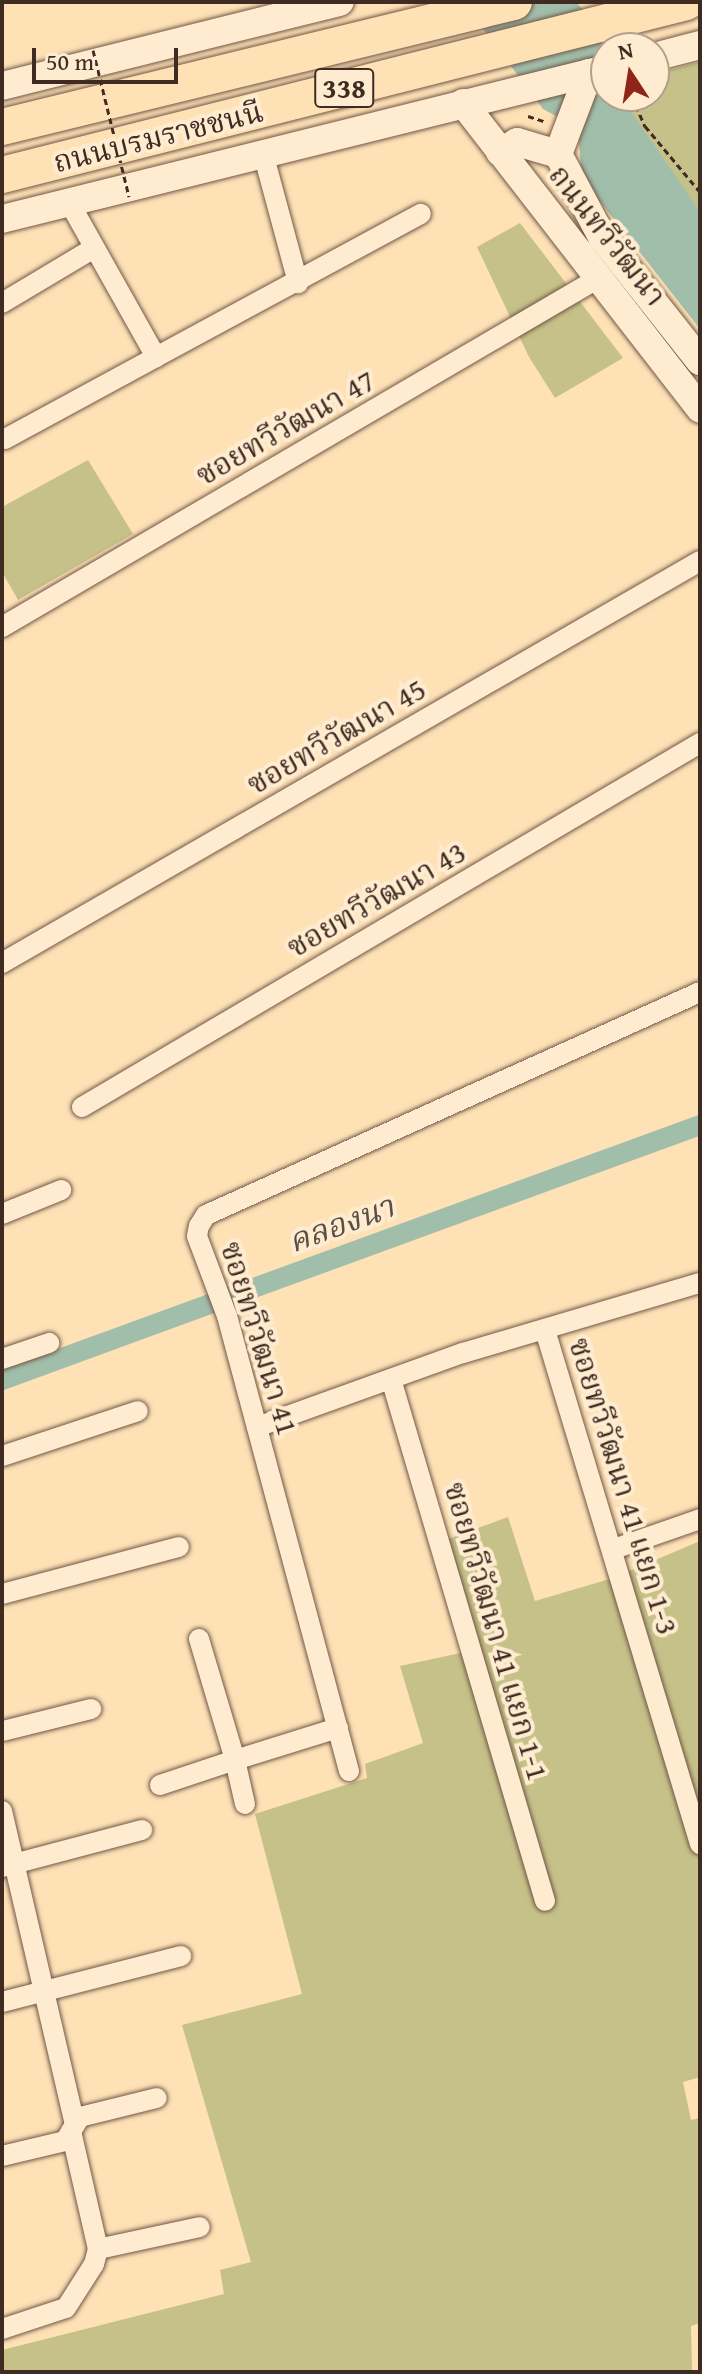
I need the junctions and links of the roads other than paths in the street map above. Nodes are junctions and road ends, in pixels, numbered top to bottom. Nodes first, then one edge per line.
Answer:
1 (340, 2) edge
2 (514, 2) edge
3 (686, 2) edge
4 (700, 45) edge
5 (670, 53) edge
6 (590, 73) edge
7 (590, 81) edge
8 (2, 86) edge
9 (463, 103) junction
10 (2, 127) edge
11 (134, 143) junction
12 (500, 152) junction
13 (263, 153) junction
14 (558, 154) junction
15 (2, 175) edge
16 (2, 188) edge
17 (69, 202) junction
18 (421, 214) dead end
19 (2, 219) edge
20 (94, 248) junction
21 (597, 279) junction
22 (298, 283) junction
23 (2, 303) edge
24 (156, 357) junction
25 (700, 361) edge
26 (700, 409) edge
27 (5, 439) dead end
28 (700, 561) edge
29 (2, 627) edge
30 (700, 743) edge
31 (2, 963) edge
32 (700, 992) edge
33 (82, 1107) dead end
34 (61, 1190) dead end
35 (2, 1214) edge
36 (700, 1283) edge
37 (545, 1330) junction
38 (49, 1343) dead end
39 (2, 1359) edge
40 (391, 1379) junction
41 (138, 1411) dead end
42 (257, 1427) junction
43 (2, 1456) edge
44 (700, 1519) edge
45 (179, 1547) dead end
46 (614, 1549) junction
47 (2, 1594) edge
48 (199, 1639) dead end
49 (91, 1709) dead end
50 (338, 1728) junction
51 (2, 1734) edge
52 (235, 1760) junction
53 (349, 1771) dead end
54 (160, 1785) dead end
55 (245, 1804) dead end
56 (2, 1811) edge
57 (142, 1830) dead end
58 (700, 1844) edge
59 (8, 1865) edge
60 (545, 1901) dead end
61 (181, 1956) dead end
62 (44, 1991) junction
63 (2, 2002) edge
64 (157, 2098) dead end
65 (73, 2128) junction
66 (2, 2156) edge
67 (200, 2227) dead end
68 (98, 2249) junction
69 (2, 2329) edge

1 - 8 main road
2 - 10 highway, ถนนบรมราชชนนี / 338
3 - 11 highway, ถนนบรมราชชนนี / 338
4 - 5 main road
6 - 9 main road, 338
7 - 14 main road, ถนนทวีวัฒนา
9 - 12 main road, ถนนทวีวัฒนา
9 - 13 main road, 338
11 - 15 highway, ถนนบรมราชชนนี / 338
11 - 16 highway
12 - 14 main road
12 - 21 main road, ถนนทวีวัฒนา
13 - 17 main road, 338
13 - 22 street
14 - 25 main road, ถนนทวีวัฒนา
17 - 19 main road, 338
17 - 20 street
18 - 22 street
20 - 23 street
20 - 24 street
21 - 26 main road, ถนนทวีวัฒนา
21 - 29 street, ซอยทวีวัฒนา 47
22 - 24 street
24 - 27 street
28 - 31 street, ซอยทวีวัฒนา 45
30 - 33 street, ซอยทวีวัฒนา 43
32 - 42 street, ซอยทวีวัฒนา 41
34 - 35 street
36 - 37 street
37 - 40 street
37 - 46 street, ซอยทวีวัฒนา 41 แยก 1-3
38 - 39 street
40 - 42 street
40 - 60 street, ซอยทวีวัฒนา 41 แยก 1-1
41 - 43 street
42 - 50 street, ซอยทวีวัฒนา 41
44 - 46 street
45 - 47 street
46 - 58 street, ซอยทวีวัฒนา 41 แยก 1-3
48 - 52 street
49 - 51 street
50 - 52 street
50 - 53 street, ซอยทวีวัฒนา 41
52 - 54 street
52 - 55 street
56 - 59 street
57 - 59 street
59 - 62 street
61 - 62 street
62 - 63 street
62 - 65 street
64 - 65 street
65 - 66 street
65 - 68 street
67 - 68 street
68 - 69 street

